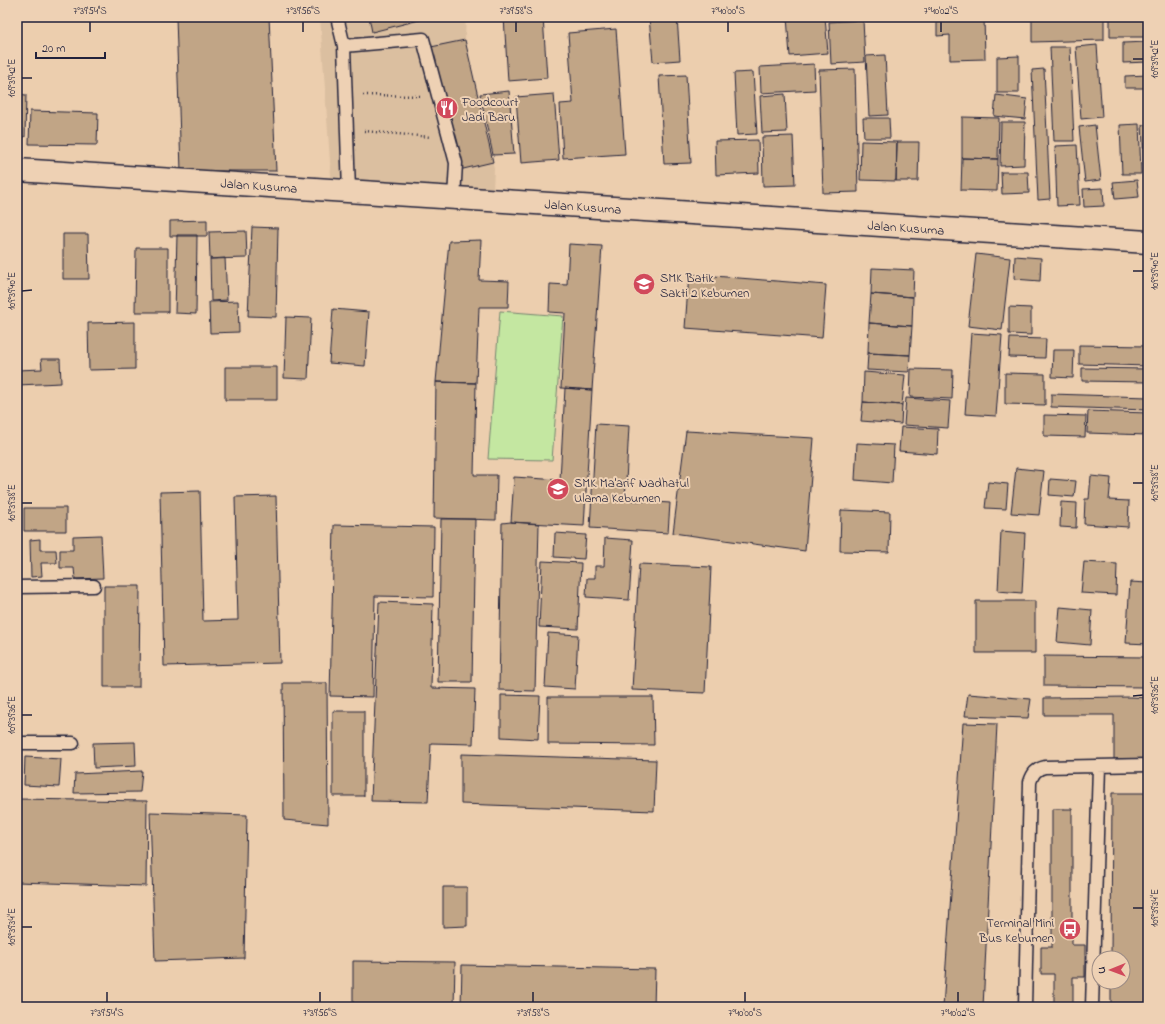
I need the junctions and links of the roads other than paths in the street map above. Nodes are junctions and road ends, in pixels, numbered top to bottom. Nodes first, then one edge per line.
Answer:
1 (337, 17) edge
2 (344, 46) junction
3 (17, 170) edge
4 (349, 191) junction
5 (454, 198) junction
6 (1148, 242) edge
7 (94, 586) dead end
8 (17, 587) edge
9 (17, 743) edge
10 (73, 743) dead end
11 (1148, 765) edge
12 (1099, 766) junction
13 (1025, 1007) edge
14 (1092, 1007) edge

1 - 2 lane
2 - 4 lane
2 - 5 lane
3 - 4 main road, Jalan Kusuma
4 - 5 main road, Jalan Kusuma
5 - 6 main road, Jalan Kusuma
7 - 8 lane
9 - 10 lane
11 - 12 lane
12 - 13 lane
12 - 14 lane

